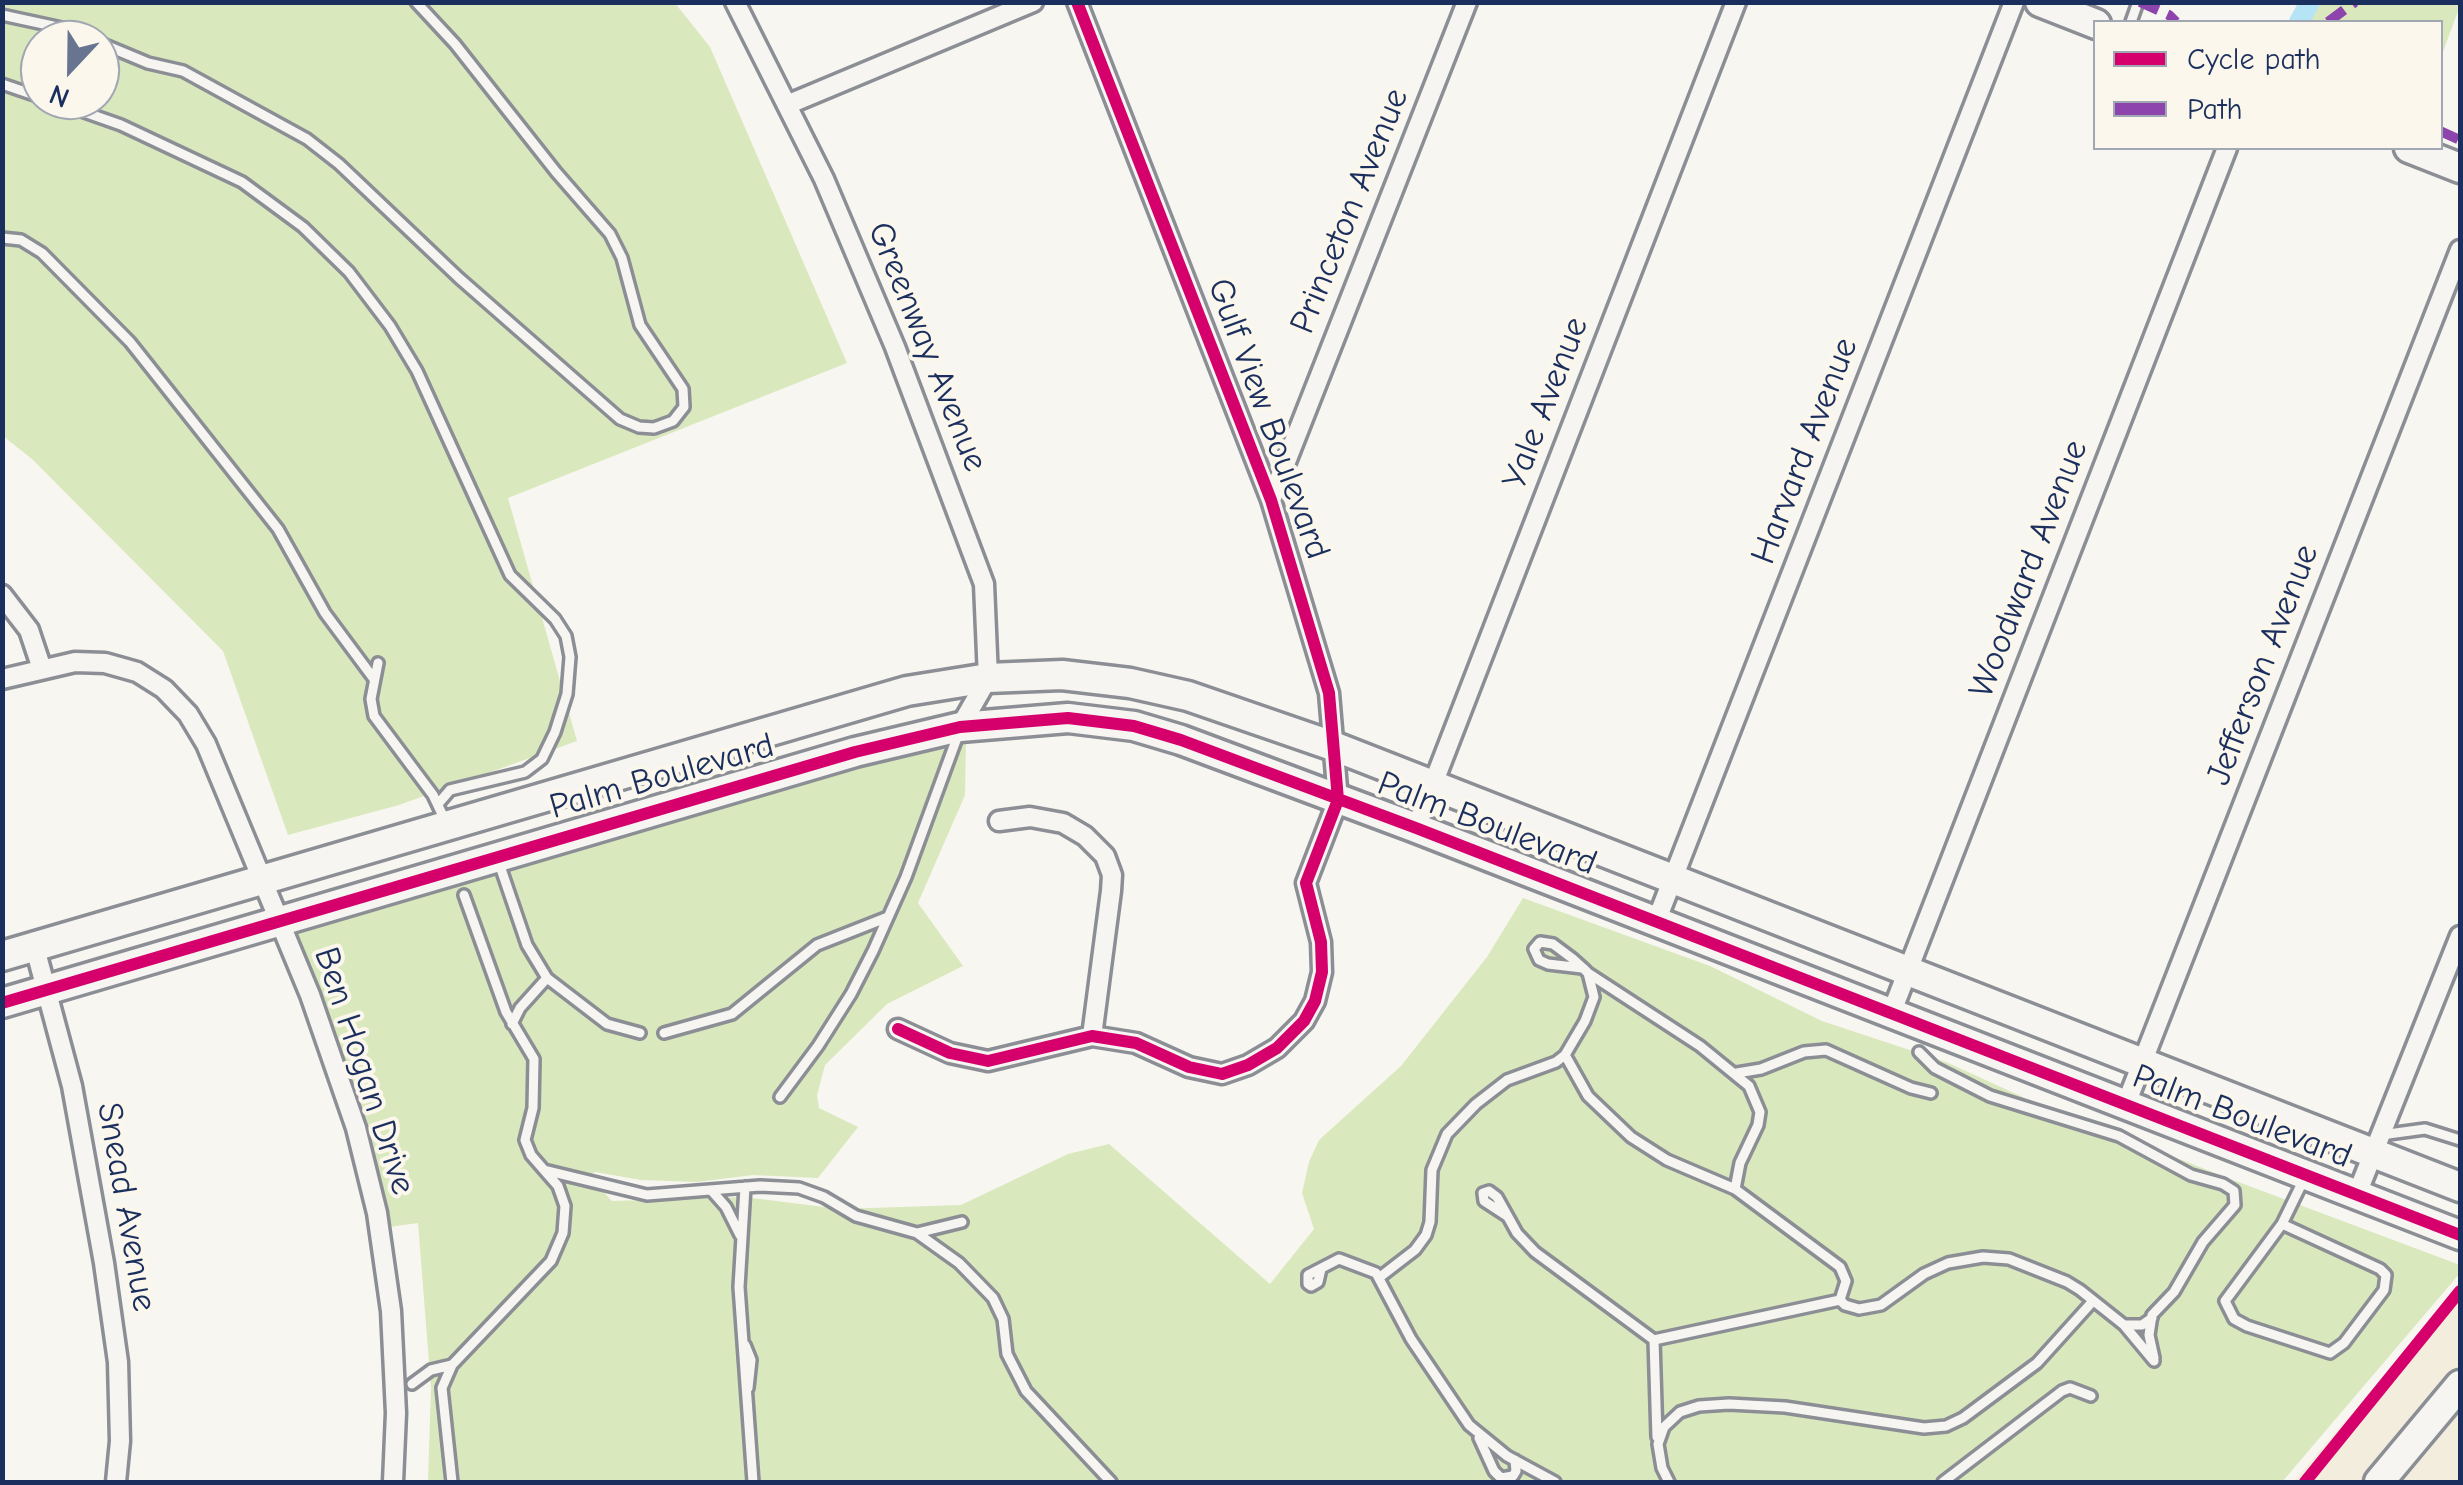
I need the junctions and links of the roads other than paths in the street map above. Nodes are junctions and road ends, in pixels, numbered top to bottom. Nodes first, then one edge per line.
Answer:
1 (416, 2) edge
2 (736, 2) edge
3 (1032, 2) edge
4 (1076, 2) edge
5 (1467, 2) edge
6 (1736, 2) edge
7 (2014, 2) edge
8 (2040, 2) edge
9 (2093, 23) edge
10 (120, 51) edge
11 (789, 104) junction
12 (107, 120) edge
13 (2227, 150) edge
14 (2413, 150) edge
15 (2460, 168) edge
16 (2, 238) edge
17 (2460, 250) edge
18 (1271, 500) junction
19 (2, 595) edge
20 (378, 663) dead end
21 (42, 669) junction
22 (374, 678) junction
23 (988, 678) junction
24 (2, 679) edge
25 (960, 727) junction
26 (1334, 746) junction
27 (1432, 787) junction
28 (1338, 800) junction
29 (484, 813) junction
30 (1000, 821) dead end
31 (1416, 828) junction
32 (497, 856) junction
33 (1672, 880) junction
34 (262, 882) junction
35 (464, 895) dead end
36 (888, 917) junction
37 (279, 920) junction
38 (1656, 922) junction
39 (2460, 936) edge
40 (34, 948) junction
41 (2, 956) edge
42 (1585, 970) junction
43 (1907, 972) junction
44 (548, 978) junction
45 (49, 992) junction
46 (2, 1004) edge
47 (1891, 1014) junction
48 (512, 1024) junction
49 (898, 1030) dead end
50 (640, 1032) dead end
51 (664, 1032) dead end
52 (1092, 1036) junction
53 (1919, 1052) dead end
54 (1564, 1055) junction
55 (2142, 1063) junction
56 (1737, 1073) junction
57 (1930, 1093) dead end
58 (780, 1097) dead end
59 (2126, 1104) junction
60 (2460, 1140) edge
61 (2377, 1144) junction
62 (544, 1170) junction
63 (2306, 1174) junction
64 (746, 1187) junction
65 (2460, 1187) edge
66 (1735, 1189) junction
67 (711, 1190) junction
68 (2358, 1194) junction
69 (1507, 1216) dead end
70 (962, 1222) dead end
71 (2282, 1224) junction
72 (917, 1233) junction
73 (2460, 1236) edge
74 (741, 1238) junction
75 (1321, 1269) dead end
76 (1380, 1277) junction
77 (1840, 1300) junction
78 (2093, 1301) junction
79 (2152, 1318) junction
80 (2124, 1324) junction
81 (1654, 1340) junction
82 (452, 1364) junction
83 (412, 1384) dead end
84 (2091, 1396) dead end
85 (2456, 1399) edge
86 (1476, 1431) junction
87 (1658, 1444) junction
88 (1515, 1460) junction
89 (2389, 1475) edge
90 (116, 1482) edge
91 (393, 1482) edge
92 (452, 1482) edge
93 (753, 1482) edge
94 (1111, 1482) edge
95 (1555, 1482) edge
96 (1670, 1482) edge
97 (1944, 1482) edge

1 - 10 lane
2 - 11 street, Greenway Avenue
3 - 11 street
4 - 18 street, Gulf View Boulevard
5 - 18 street, Princeton Avenue
6 - 27 street, Yale Avenue
7 - 33 street, Harvard Avenue
8 - 9 street
11 - 23 street, Greenway Avenue
12 - 22 lane
13 - 43 street, Woodward Avenue
14 - 15 street
16 - 22 lane
17 - 55 street, Jefferson Avenue
18 - 26 street, Gulf View Boulevard
19 - 21 street
20 - 22 lane
21 - 24 street, Ben Hogan Drive
21 - 34 street, Ben Hogan Drive
23 - 25 street
23 - 26 street, Palm Boulevard
23 - 29 street, Palm Boulevard
25 - 28 street, Palm Boulevard
25 - 32 street, Palm Boulevard
25 - 36 lane
26 - 27 street, Palm Boulevard
26 - 28 street, Gulf View Boulevard
27 - 31 street, Yale Avenue
27 - 33 street, Palm Boulevard
28 - 31 street, Palm Boulevard
28 - 52 street, Gulf View Boulevard
29 - 32 street
29 - 34 street, Palm Boulevard
30 - 52 street
31 - 38 street, Palm Boulevard
32 - 37 street, Palm Boulevard
32 - 44 lane
33 - 38 street, Harvard Avenue
33 - 43 street, Palm Boulevard
34 - 37 street, Ben Hogan Drive
34 - 40 street, Palm Boulevard
35 - 48 lane
36 - 51 lane
36 - 58 lane
37 - 45 street, Palm Boulevard
37 - 91 street, Ben Hogan Drive
38 - 47 street, Palm Boulevard
39 - 61 street
40 - 41 street, Palm Boulevard
40 - 45 street, Snead Avenue
42 - 42 lane
42 - 54 lane
42 - 56 lane
43 - 47 street, Woodward Avenue
43 - 55 street, Palm Boulevard
44 - 48 lane
44 - 50 lane
45 - 46 street, Palm Boulevard
45 - 90 street, Snead Avenue
47 - 59 street, Palm Boulevard
48 - 62 lane
49 - 52 street, Gulf View Boulevard
53 - 79 lane
54 - 66 lane
54 - 76 lane
55 - 59 street, Jefferson Avenue
55 - 61 street, Palm Boulevard
56 - 57 lane
56 - 66 lane
59 - 63 street, Palm Boulevard
60 - 61 lane
61 - 65 street, Palm Boulevard
61 - 68 street
62 - 67 lane
62 - 82 lane
63 - 68 street, Palm Boulevard
63 - 71 lane
64 - 67 lane
64 - 72 lane
64 - 74 lane
66 - 77 lane
67 - 74 lane
68 - 73 street, Palm Boulevard
69 - 81 lane
70 - 72 lane
71 - 71 lane
72 - 94 lane
74 - 93 lane
75 - 76 lane
76 - 86 lane
77 - 78 lane
77 - 81 lane
78 - 80 lane
78 - 87 lane
79 - 80 lane
79 - 80 lane
81 - 87 lane
82 - 83 lane
82 - 92 lane
84 - 97 lane
85 - 89 street
86 - 88 lane
86 - 88 lane
87 - 96 lane
88 - 95 lane

